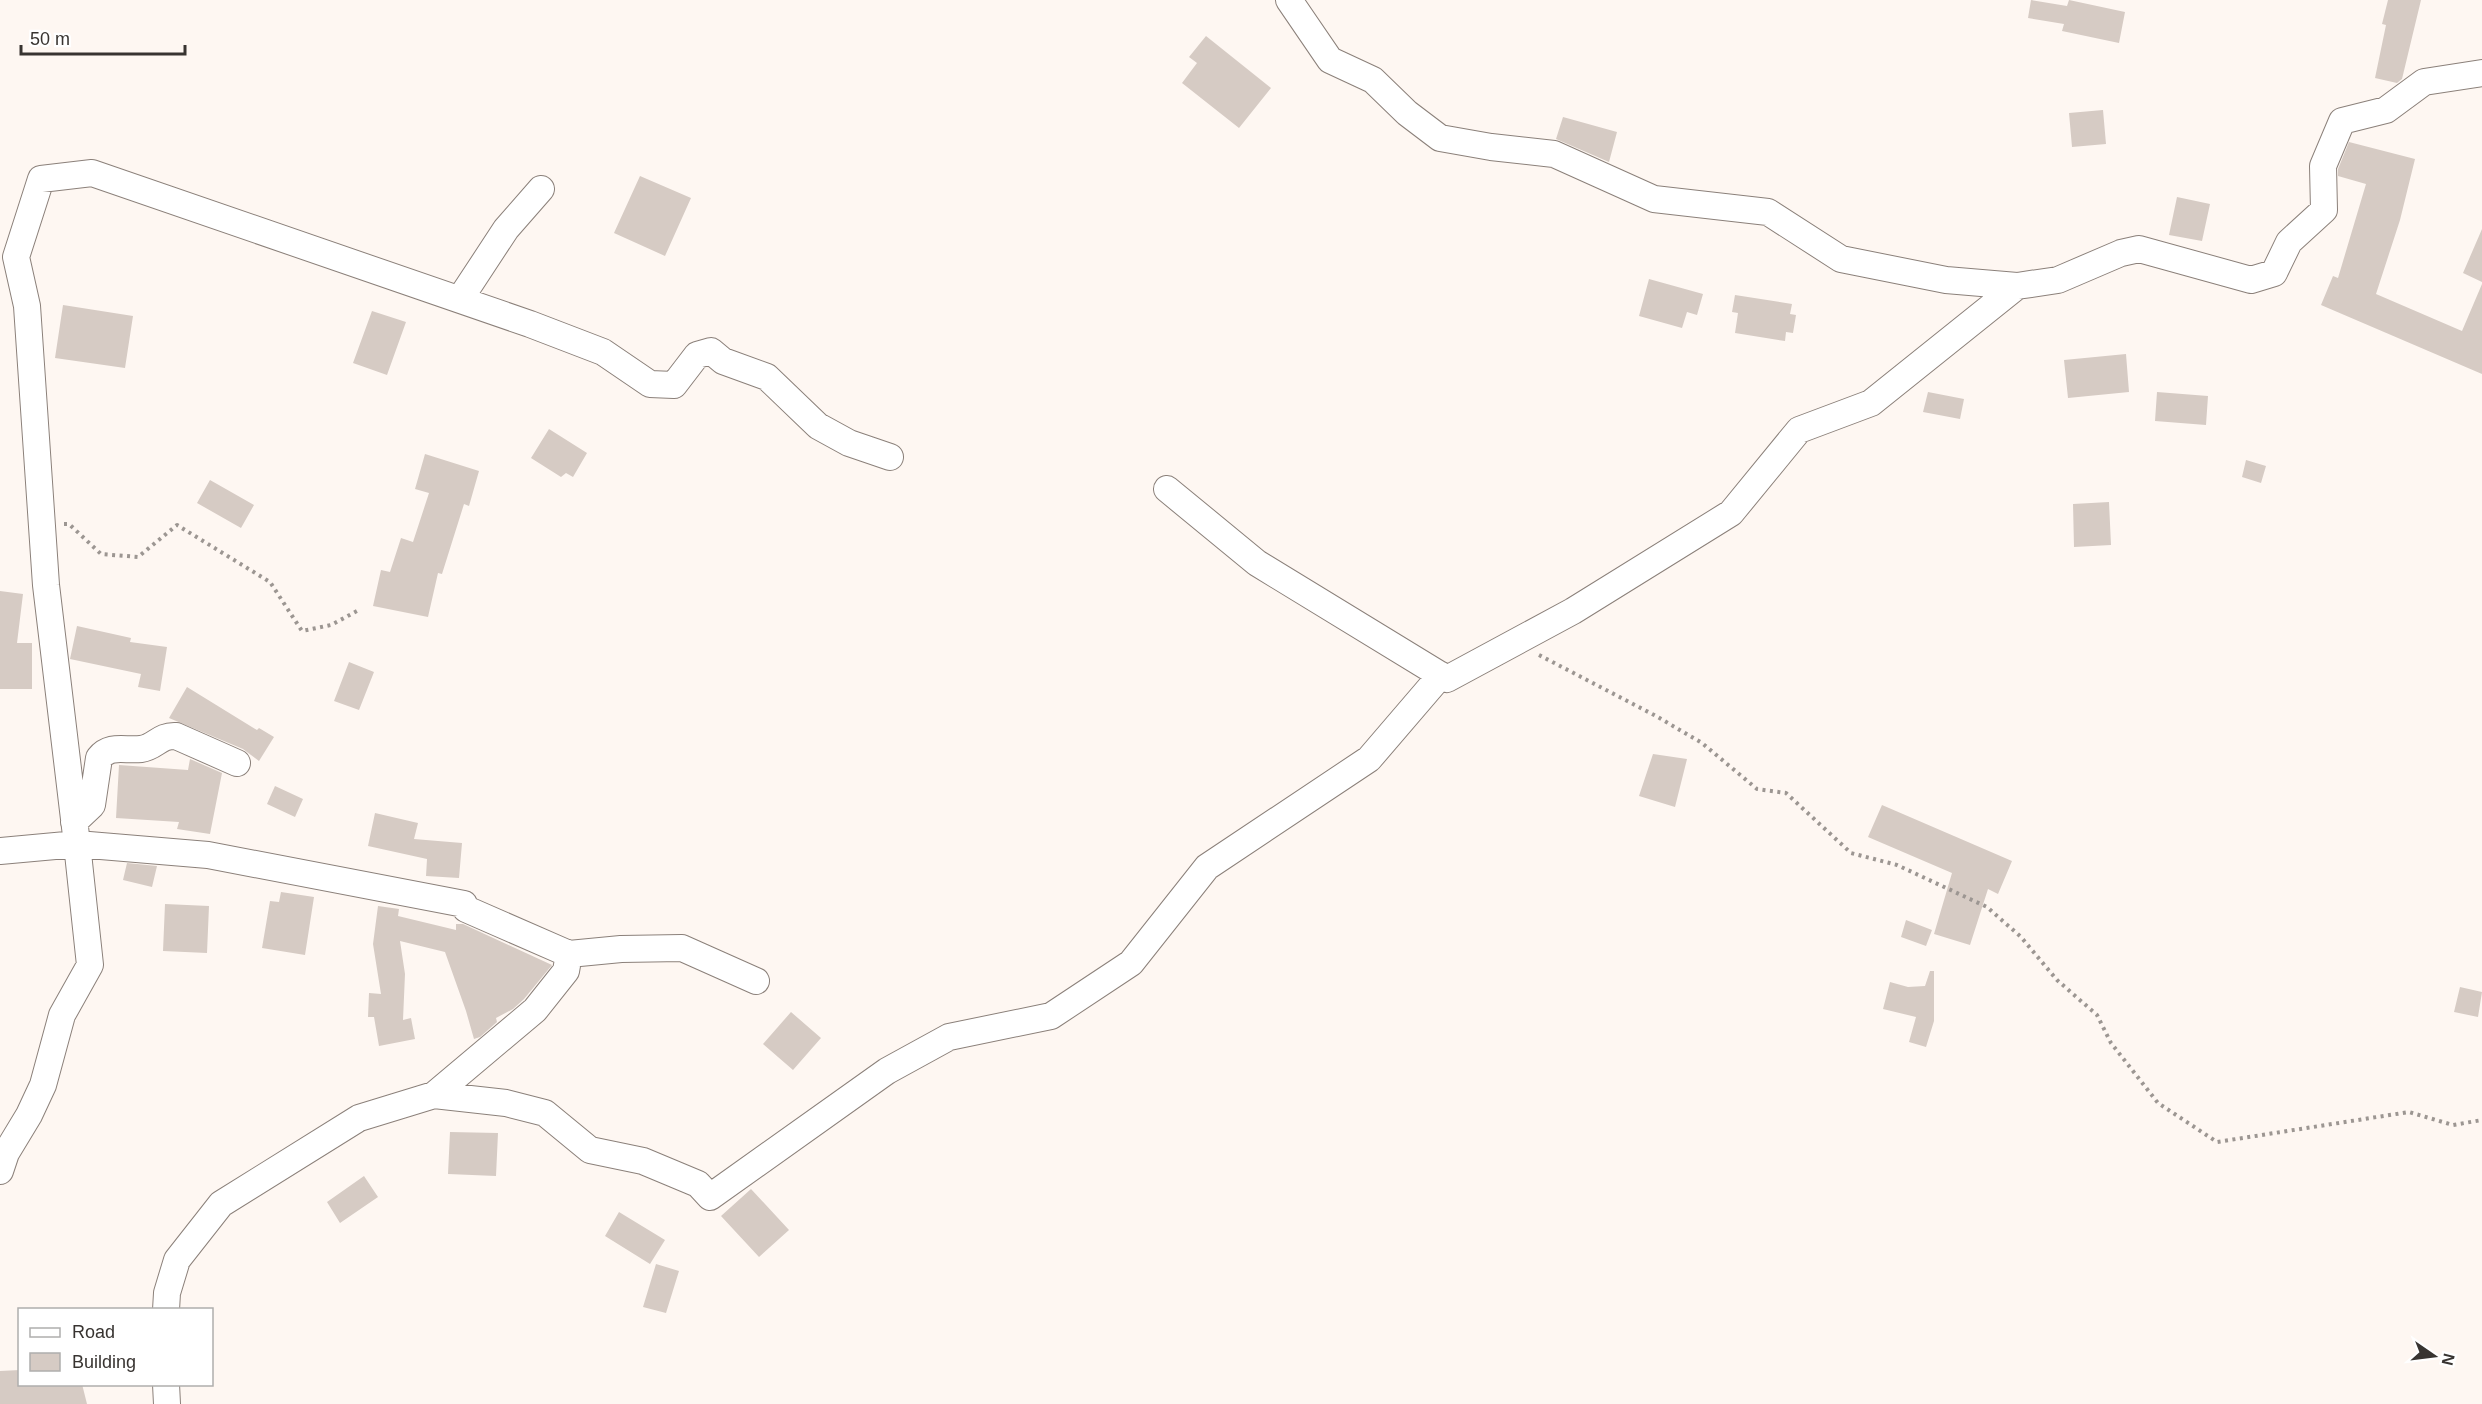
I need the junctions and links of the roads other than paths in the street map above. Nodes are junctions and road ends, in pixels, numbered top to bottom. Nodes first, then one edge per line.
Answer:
1 (1289, 0) edge
2 (2482, 73) edge
3 (541, 189) dead end
4 (2017, 286) junction
5 (460, 299) junction
6 (890, 457) dead end
7 (1167, 489) dead end
8 (1441, 675) junction
9 (237, 763) dead end
10 (76, 833) junction
11 (0, 851) edge
12 (569, 954) junction
13 (756, 981) dead end
14 (434, 1095) junction
15 (0, 1171) edge
16 (166, 1308) edge
17 (166, 1386) edge
18 (167, 1404) edge

1 - 4 street
2 - 4 street
3 - 5 street
4 - 8 street
5 - 6 street
5 - 10 street
7 - 8 street
8 - 14 street
9 - 10 street
10 - 11 street
10 - 12 street
10 - 15 street
12 - 13 street
12 - 14 street
14 - 16 street
17 - 18 street

